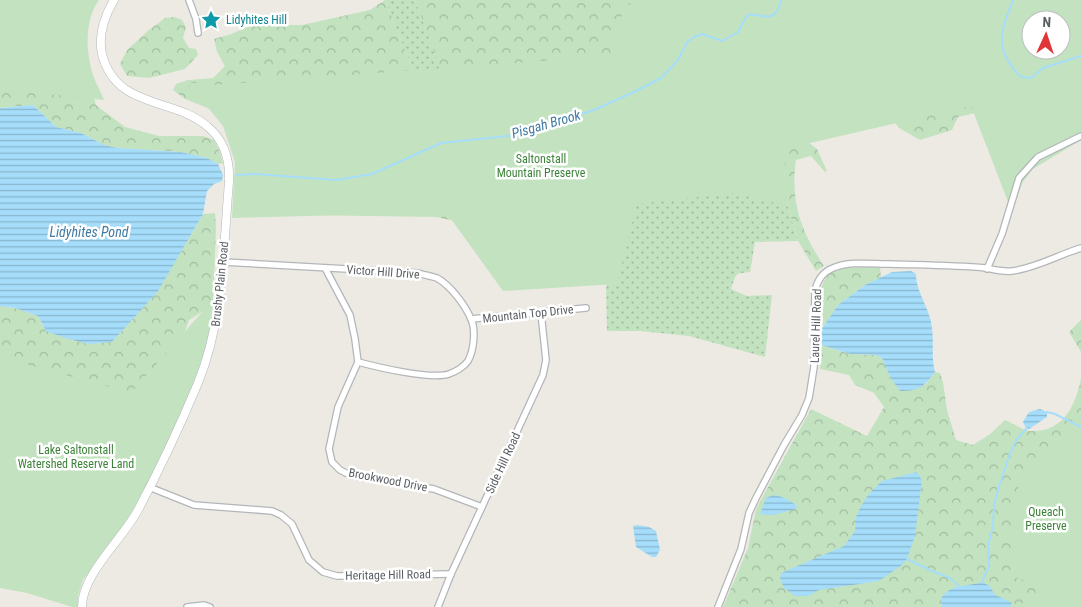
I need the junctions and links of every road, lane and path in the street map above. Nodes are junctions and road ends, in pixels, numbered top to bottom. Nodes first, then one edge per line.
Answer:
1 (114, 0) edge
2 (189, 0) edge
3 (198, 33) dead end
4 (1081, 136) edge
5 (1081, 248) edge
6 (223, 262) junction
7 (325, 268) junction
8 (987, 268) junction
9 (586, 308) dead end
10 (541, 313) junction
11 (471, 319) junction
12 (358, 362) junction
13 (149, 487) junction
14 (482, 507) junction
15 (451, 574) junction
16 (82, 607) edge
17 (187, 607) edge
18 (210, 607) edge
19 (438, 607) edge
20 (718, 607) edge

1 - 6 main road, Brushy Plain Road
2 - 3 street
4 - 8 street
5 - 8 street, Laurel Hill Road
6 - 7 street
6 - 13 main road, Brushy Plain Road
7 - 11 street, Victor Hill Drive
7 - 12 street
8 - 20 street, Laurel Hill Road
9 - 10 street, Mountain Top Drive
10 - 11 street, Mountain Top Drive
10 - 14 street, Side Hill Road
11 - 12 street, Victor Hill Drive
12 - 14 street, Brookwood Drive
13 - 15 street, Heritage Hill Road
13 - 16 main road, Brushy Plain Road
14 - 15 street, Side Hill Road
15 - 19 street, Side Hill Road
17 - 18 street

